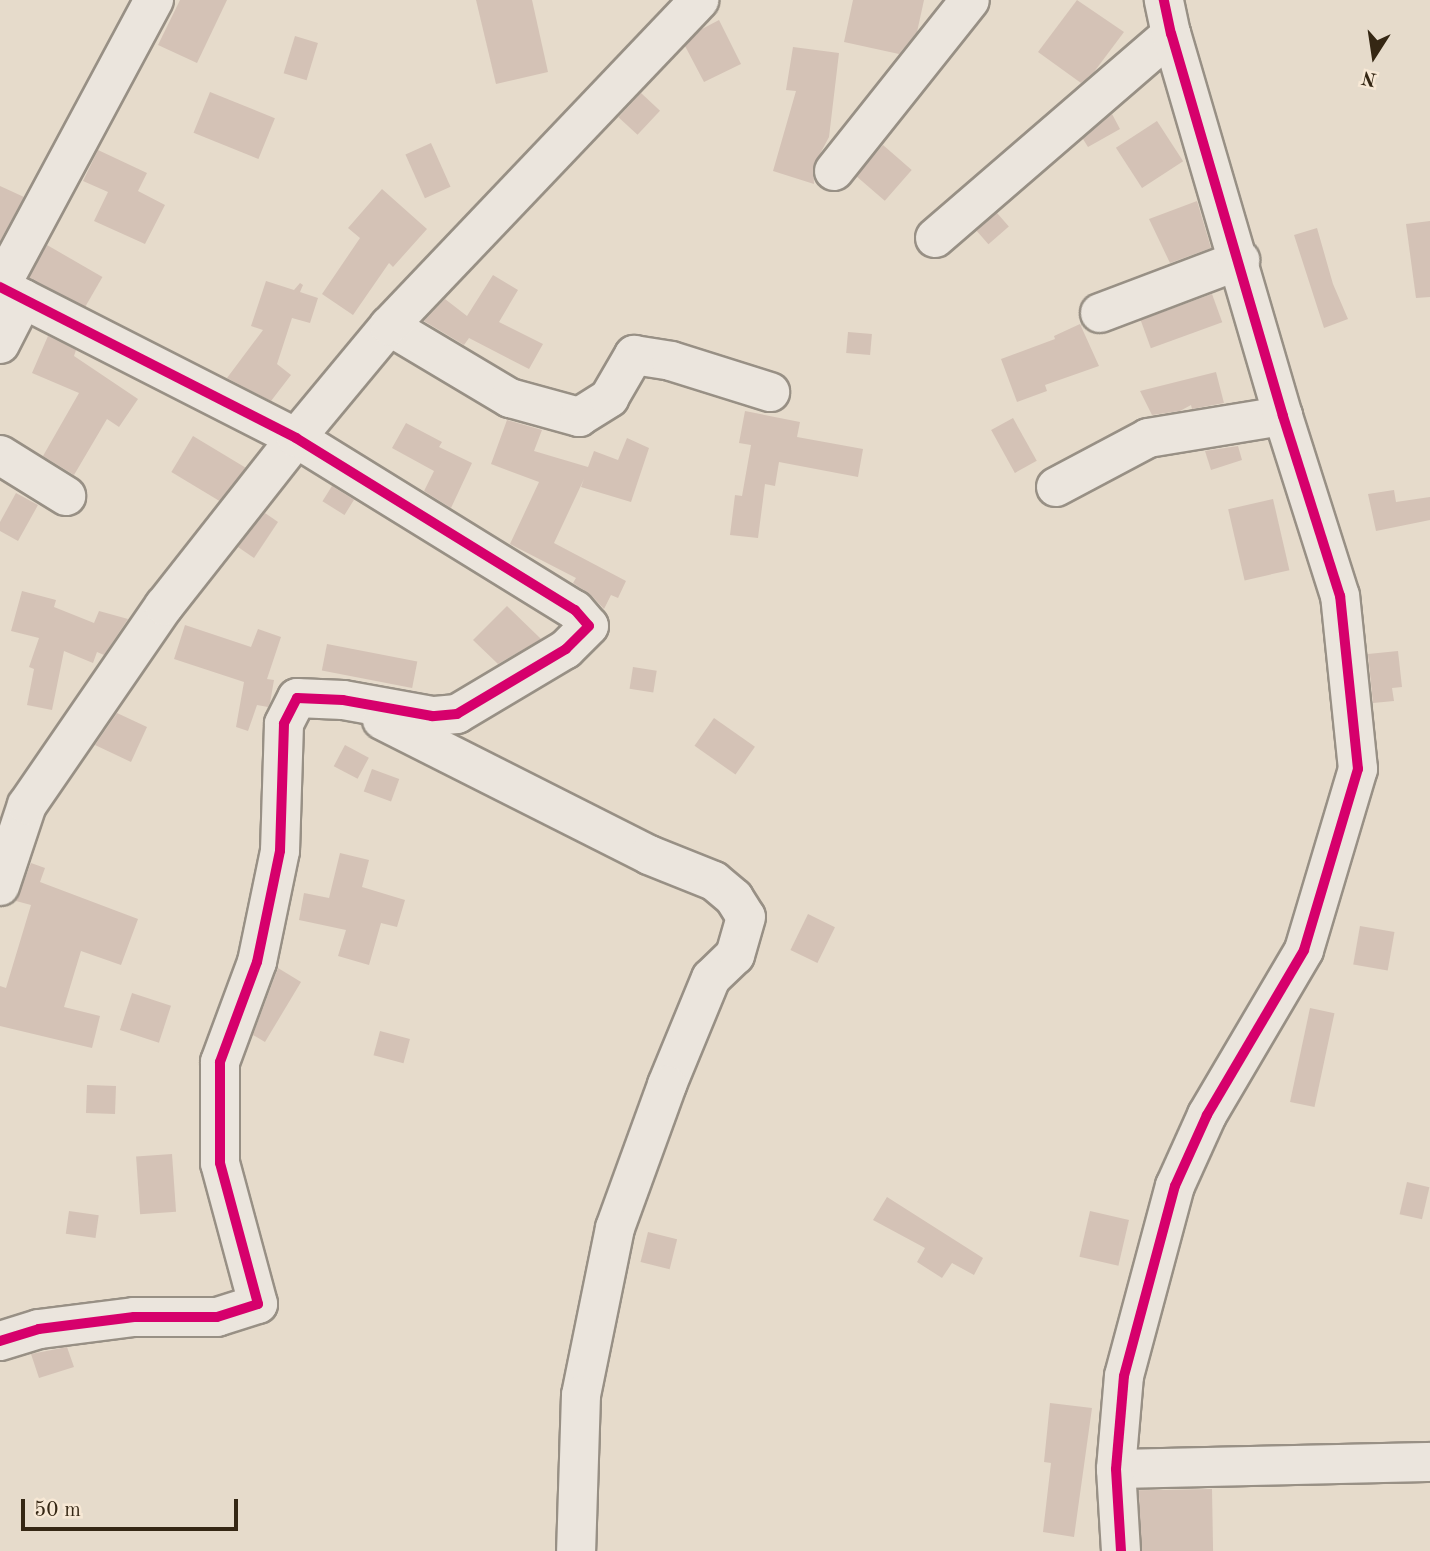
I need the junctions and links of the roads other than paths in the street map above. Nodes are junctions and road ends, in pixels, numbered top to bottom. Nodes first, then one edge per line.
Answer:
1 (154, 0) edge
2 (699, 0) edge
3 (970, 0) edge
4 (1167, 17) edge
5 (834, 172) dead end
6 (935, 237) dead end
7 (1240, 260) junction
8 (8, 291) edge
9 (1100, 313) dead end
10 (389, 326) junction
11 (0, 344) edge
12 (770, 392) dead end
13 (1283, 415) junction
14 (296, 438) junction
15 (0, 454) edge
16 (1056, 487) dead end
17 (66, 496) dead end
18 (343, 700) junction
19 (0, 886) edge
20 (0, 1341) edge
21 (1430, 1462) edge
22 (1116, 1469) junction
23 (576, 1551) edge
24 (1121, 1551) edge

1 - 8 street
2 - 10 street
3 - 5 street
4 - 6 street
4 - 7 street
7 - 9 street
7 - 13 street
8 - 11 street
8 - 14 street
10 - 12 street
10 - 14 street
13 - 16 street
13 - 22 street
14 - 18 street
14 - 19 street
15 - 17 street
18 - 20 street
18 - 23 street
21 - 22 street
22 - 24 street

